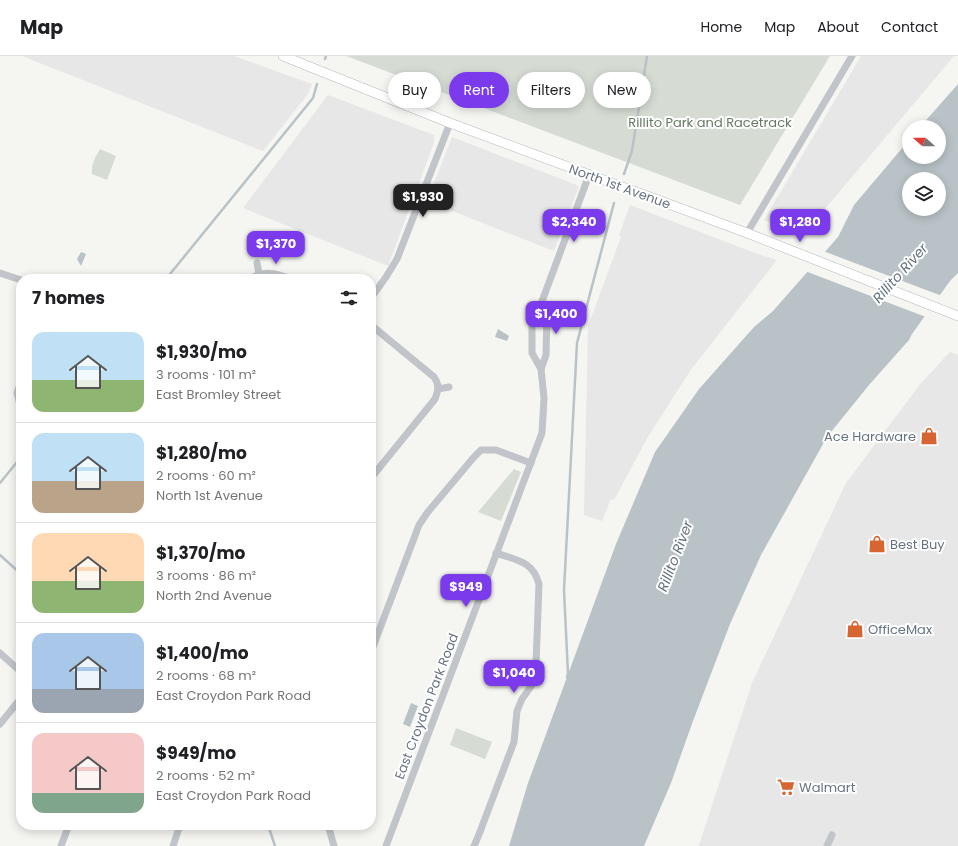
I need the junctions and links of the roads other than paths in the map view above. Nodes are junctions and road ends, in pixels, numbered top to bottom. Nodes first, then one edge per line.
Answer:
1 (283, 56) edge
2 (852, 56) edge
3 (450, 123) junction
4 (589, 175) junction
5 (747, 233) junction
6 (257, 263) dead end
7 (0, 273) edge
8 (259, 274) joint
9 (273, 274) edge
10 (16, 278) edge
11 (376, 291) edge
12 (541, 304) junction
13 (958, 316) edge
14 (376, 328) edge
15 (541, 369) junction
16 (438, 387) junction
17 (449, 387) dead end
18 (531, 463) junction
19 (376, 472) edge
20 (496, 553) junction
21 (376, 639) edge
22 (0, 653) edge
23 (16, 667) edge
24 (16, 704) edge
25 (0, 724) edge
26 (67, 830) edge
27 (178, 830) edge
28 (329, 830) edge
29 (832, 835) dead end
30 (61, 846) edge
31 (173, 846) edge
32 (334, 846) edge
33 (386, 846) edge
34 (474, 846) edge
35 (827, 846) edge

1 - 3 main road, North 1st Avenue
2 - 5 street
3 - 4 main road, North 1st Avenue
3 - 11 street
4 - 5 main road, North 1st Avenue
4 - 12 street, East Croydon Park Road
5 - 13 main road, North 1st Avenue
6 - 8 street
7 - 10 street
8 - 9 street
12 - 15 street, East Croydon Park Road
12 - 15 street, East Croydon Park Road
14 - 16 street
15 - 18 street, East Croydon Park Road
16 - 17 street
16 - 19 street
18 - 20 street, East Croydon Park Road
18 - 21 street
20 - 33 street, East Croydon Park Road
20 - 34 street
22 - 23 street
24 - 25 street
26 - 30 street
27 - 31 street
28 - 32 street
29 - 35 street

